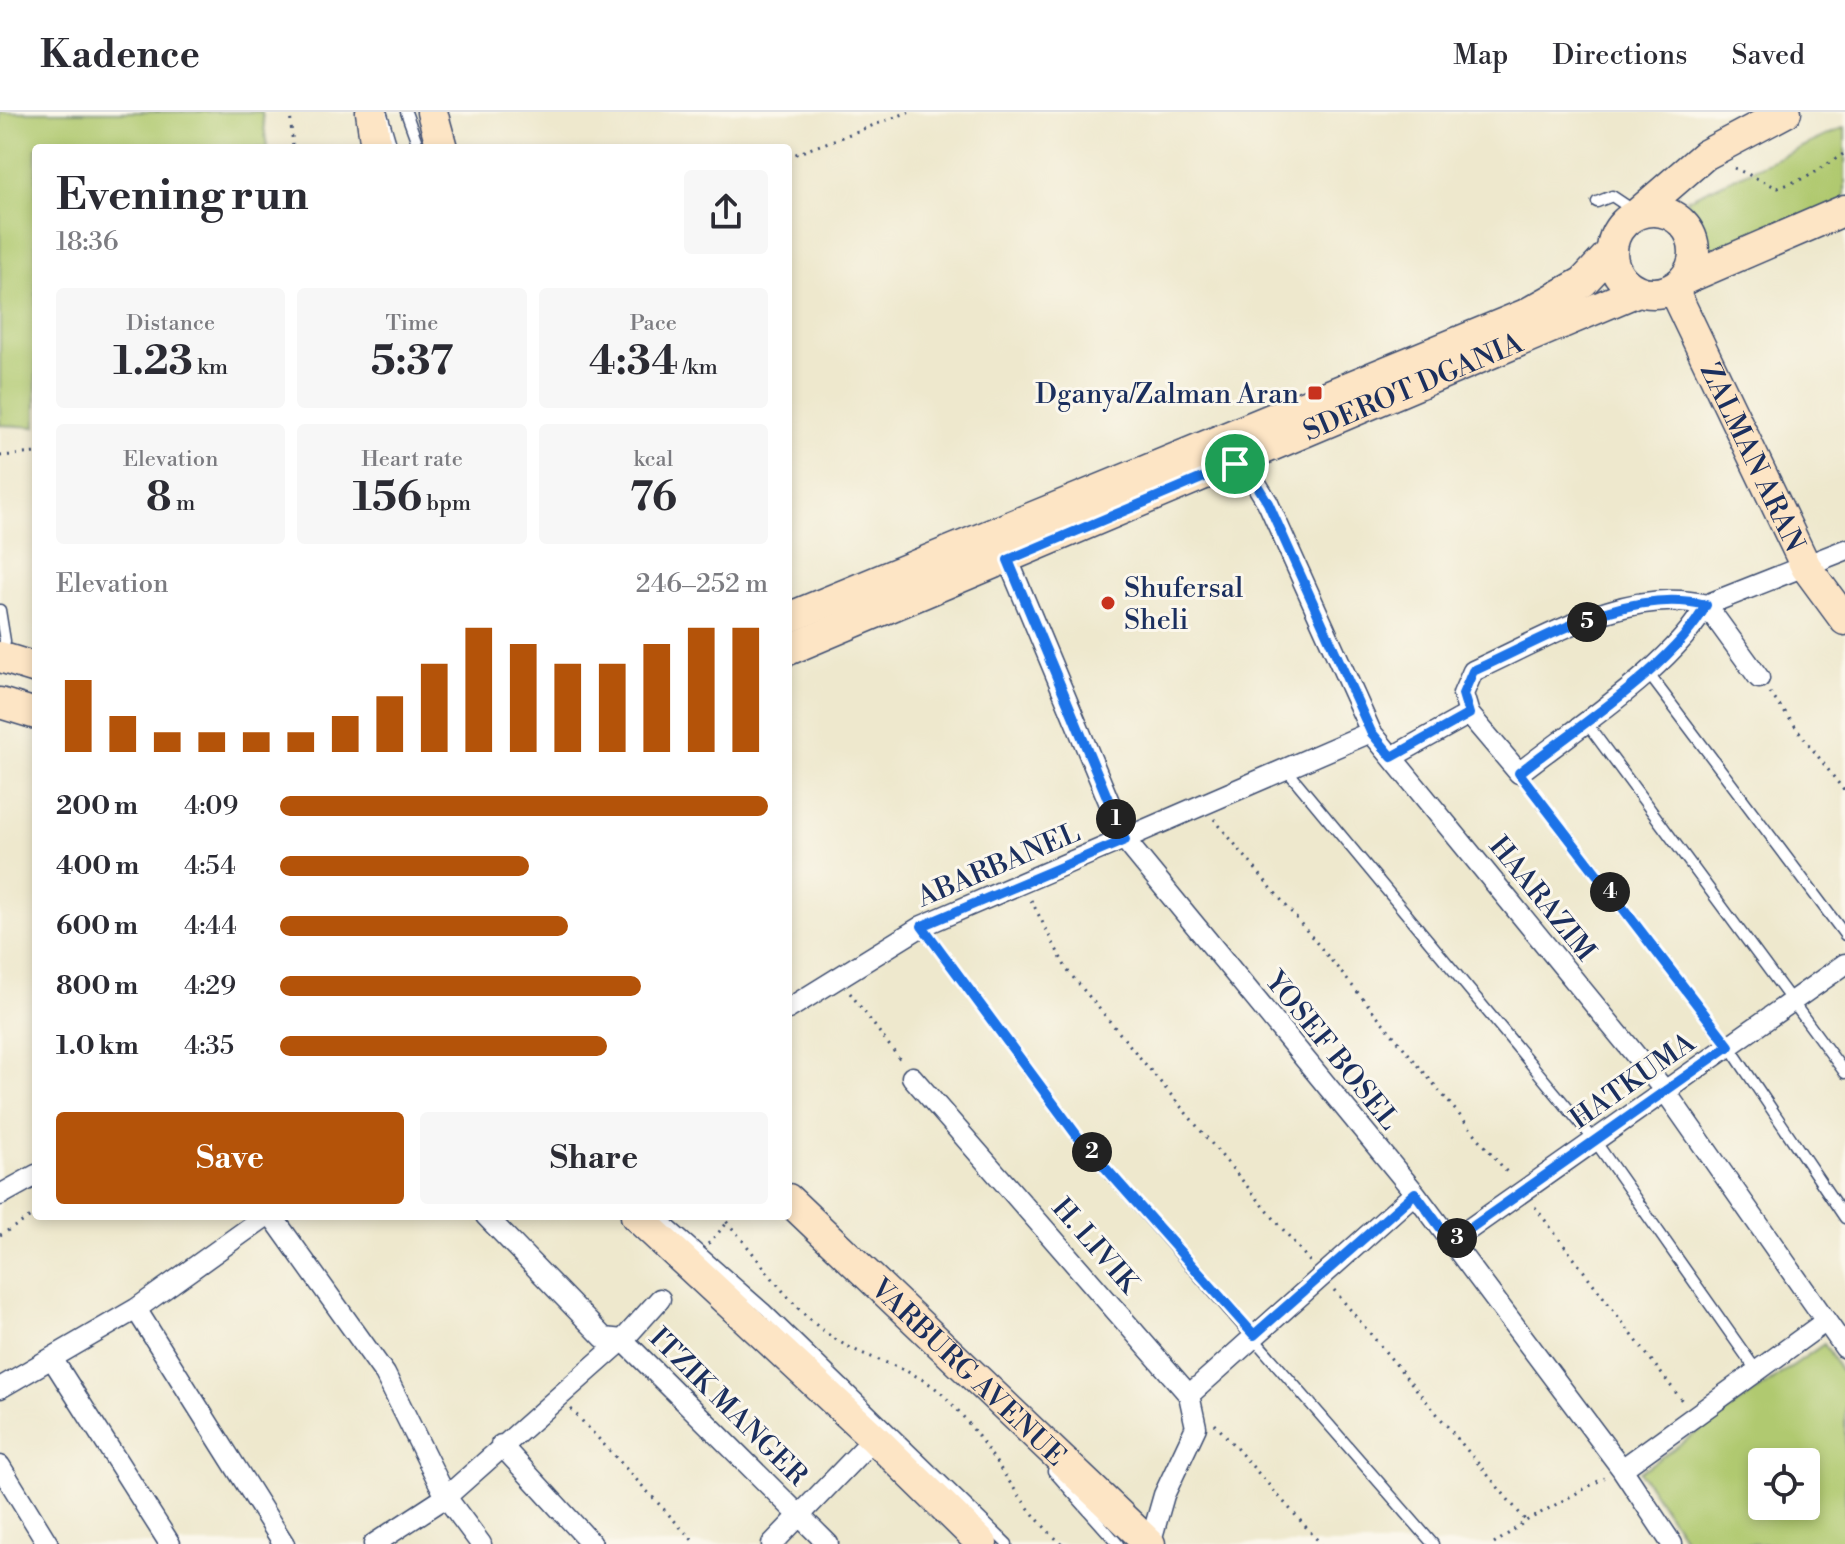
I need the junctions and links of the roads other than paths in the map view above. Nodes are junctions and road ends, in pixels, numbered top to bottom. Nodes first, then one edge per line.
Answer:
1 (371, 112) edge
2 (381, 112) edge
3 (406, 112) edge
4 (432, 112) edge
5 (1769, 115) edge
6 (375, 144) edge
7 (391, 144) edge
8 (418, 144) edge
9 (441, 144) edge
10 (1597, 202) dead end
11 (1845, 210) edge
12 (1638, 213) junction
13 (1611, 252) junction
14 (1679, 284) junction
15 (1638, 291) junction
16 (1235, 464) junction
17 (1845, 550) edge
18 (1008, 560) junction
19 (1806, 567) junction
20 (1706, 605) junction
21 (0, 610) edge
22 (792, 616) edge
23 (1845, 620) edge
24 (792, 648) edge
25 (1, 657) edge
26 (32, 667) edge
27 (1648, 673) junction
28 (1759, 678) road end
29 (0, 703) edge
30 (32, 713) edge
31 (1469, 714) junction
32 (1585, 721) junction
33 (1371, 732) junction
34 (1392, 757) junction
35 (1286, 769) junction
36 (1519, 773) junction
37 (1125, 840) junction
38 (922, 926) junction
39 (1845, 935) edge
40 (1845, 964) edge
41 (1794, 1000) junction
42 (792, 1006) edge
43 (1729, 1046) junction
44 (1845, 1073) edge
45 (912, 1077) road end
46 (1665, 1091) junction
47 (1595, 1141) junction
48 (32, 1177) edge
49 (1415, 1193) junction
50 (0, 1195) edge
51 (793, 1213) edge
52 (1845, 1218) edge
53 (260, 1220) edge
54 (275, 1220) edge
55 (490, 1220) edge
56 (640, 1220) edge
57 (663, 1220) edge
58 (1451, 1242) junction
59 (660, 1299) dead end
60 (136, 1309) junction
61 (1826, 1321) junction
62 (1254, 1335) junction
63 (623, 1340) junction
64 (1845, 1348) edge
65 (53, 1360) junction
66 (1756, 1370) junction
67 (0, 1388) edge
68 (1189, 1395) junction
69 (874, 1438) junction
70 (501, 1445) junction
71 (0, 1466) edge
72 (1622, 1469) junction
73 (446, 1497) junction
74 (801, 1515) junction
75 (48, 1544) edge
76 (170, 1544) edge
77 (284, 1544) edge
78 (374, 1544) edge
79 (481, 1544) edge
80 (592, 1544) edge
81 (772, 1544) edge
82 (828, 1544) edge
83 (982, 1544) edge
84 (1007, 1544) edge
85 (1118, 1544) edge
86 (1150, 1544) edge
87 (1433, 1544) edge
88 (1672, 1544) edge

1 - 6 street
2 - 7 lane
3 - 8 lane
4 - 9 street
5 - 12 street, SDEROT DGANIA
10 - 12 lane
11 - 14 street, SDEROT DGANIA
12 - 13 street, SDEROT DGANIA
12 - 14 street
13 - 15 street
13 - 22 street, SDEROT DGANIA
14 - 15 street, SDEROT DGANIA
14 - 19 street, ZALMAN ARAN
15 - 16 street, SDEROT DGANIA
16 - 18 street, SDEROT DGANIA
16 - 33 street, HAARAZIM
17 - 19 street
18 - 24 street, SDEROT DGANIA
18 - 37 street, YOSEF BOSEL
19 - 20 street
19 - 23 street, ZALMAN ARAN
20 - 27 street
20 - 28 street
20 - 31 street
21 - 25 lane
25 - 26 street
27 - 32 street
27 - 39 lane
29 - 30 street
31 - 34 street
31 - 36 street
32 - 36 street
32 - 41 lane
33 - 34 street, HAARAZIM
33 - 35 street, ABARBANEL
34 - 46 street, HAARAZIM
35 - 37 street, ABARBANEL
35 - 47 lane
36 - 43 lane
37 - 38 street, ABARBANEL
37 - 49 street, YOSEF BOSEL
38 - 42 street, ABARBANEL
38 - 62 lane
40 - 41 street, HATKUMA
41 - 43 street, HATKUMA
41 - 44 lane
43 - 46 street, HATKUMA
43 - 52 lane
45 - 68 street, H. LIVIK
46 - 47 street, HATKUMA
46 - 61 street, HAARAZIM
47 - 58 street, HATKUMA
47 - 66 lane
48 - 50 street
49 - 58 street, YOSEF BOSEL
49 - 62 street
51 - 85 lane
51 - 86 street, VARBURG AVENUE
53 - 60 street
54 - 73 street
55 - 63 street, ITZIK MANGER
56 - 69 street
57 - 84 lane
58 - 72 street, YOSEF BOSEL
59 - 63 street
60 - 65 street
60 - 77 street
61 - 64 street, HAARAZIM
61 - 66 street
62 - 68 street
62 - 87 lane
63 - 70 street
63 - 74 street, ITZIK MANGER
65 - 67 street
65 - 76 street
66 - 72 street
68 - 86 street
69 - 74 street
69 - 83 street
70 - 73 street
70 - 80 street
71 - 75 street
72 - 88 street, YOSEF BOSEL
73 - 78 street
73 - 79 street
74 - 81 street
74 - 82 street, ITZIK MANGER

